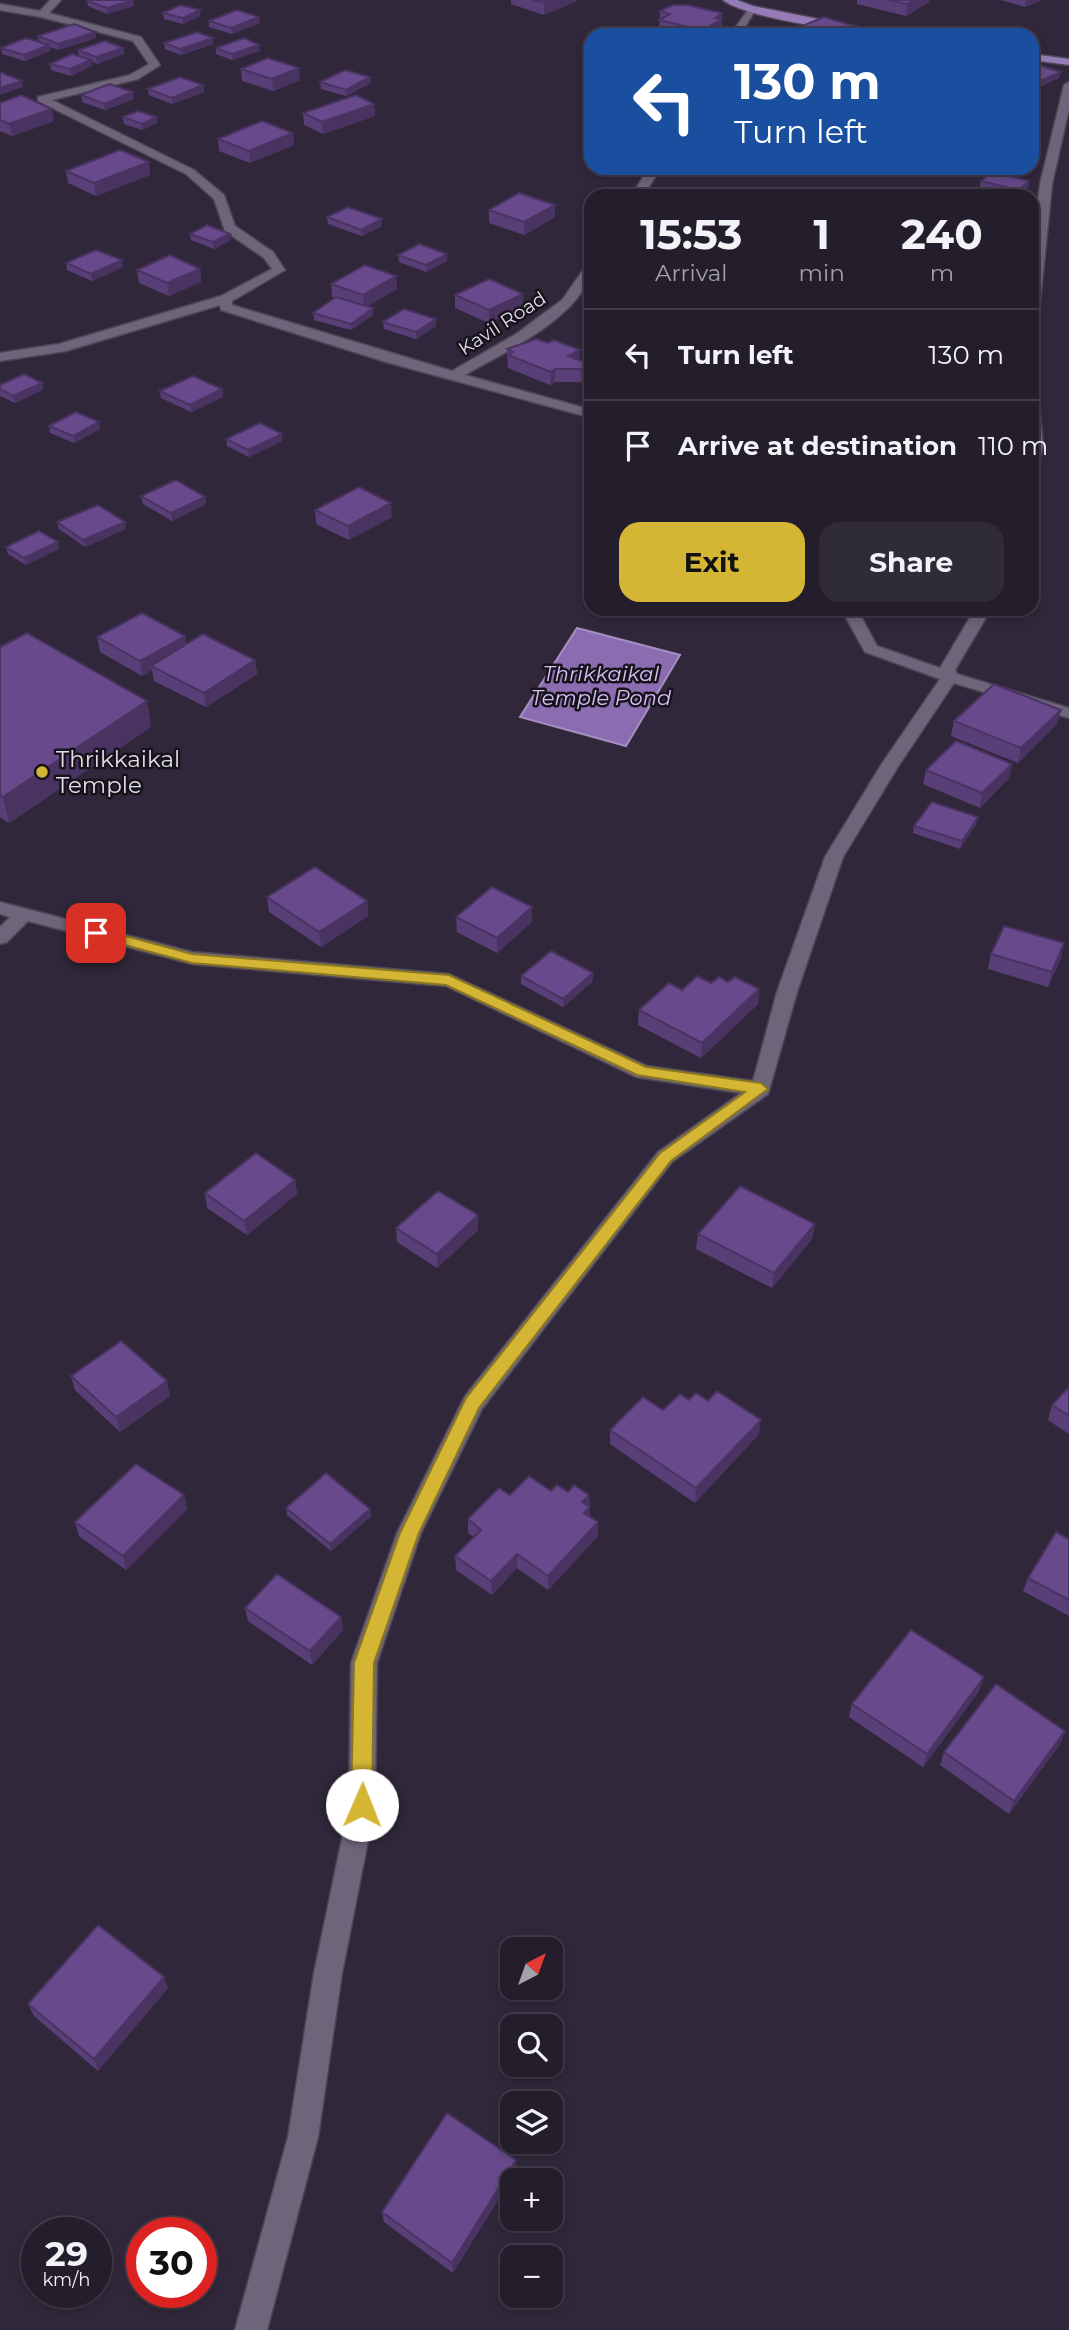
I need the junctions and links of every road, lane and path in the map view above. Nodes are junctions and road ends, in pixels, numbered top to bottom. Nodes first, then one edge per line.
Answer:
1 (57, 0) edge
2 (728, 0) edge
3 (0, 7) edge
4 (751, 9) junction
5 (42, 14) junction
6 (739, 28) edge
7 (855, 28) edge
8 (1039, 58) edge
9 (1069, 62) edge
10 (1069, 85) edge
11 (1039, 248) edge
12 (584, 277) edge
13 (226, 299) junction
14 (0, 357) edge
15 (454, 376) junction
16 (584, 413) edge
17 (855, 616) edge
18 (979, 616) edge
19 (950, 677) junction
20 (1069, 713) edge
21 (0, 908) edge
22 (24, 914) junction
23 (0, 938) edge
24 (761, 1089) junction
25 (251, 2330) edge

1 - 5 street
2 - 4 main road
3 - 5 street
4 - 6 street
4 - 7 main road
5 - 13 street
8 - 9 main road
10 - 11 street
12 - 15 street, Kavil Road
13 - 14 street
13 - 15 street
15 - 16 street
17 - 19 street
18 - 19 street
19 - 20 street
19 - 24 street
21 - 22 street
22 - 23 street
22 - 24 street
24 - 25 street

